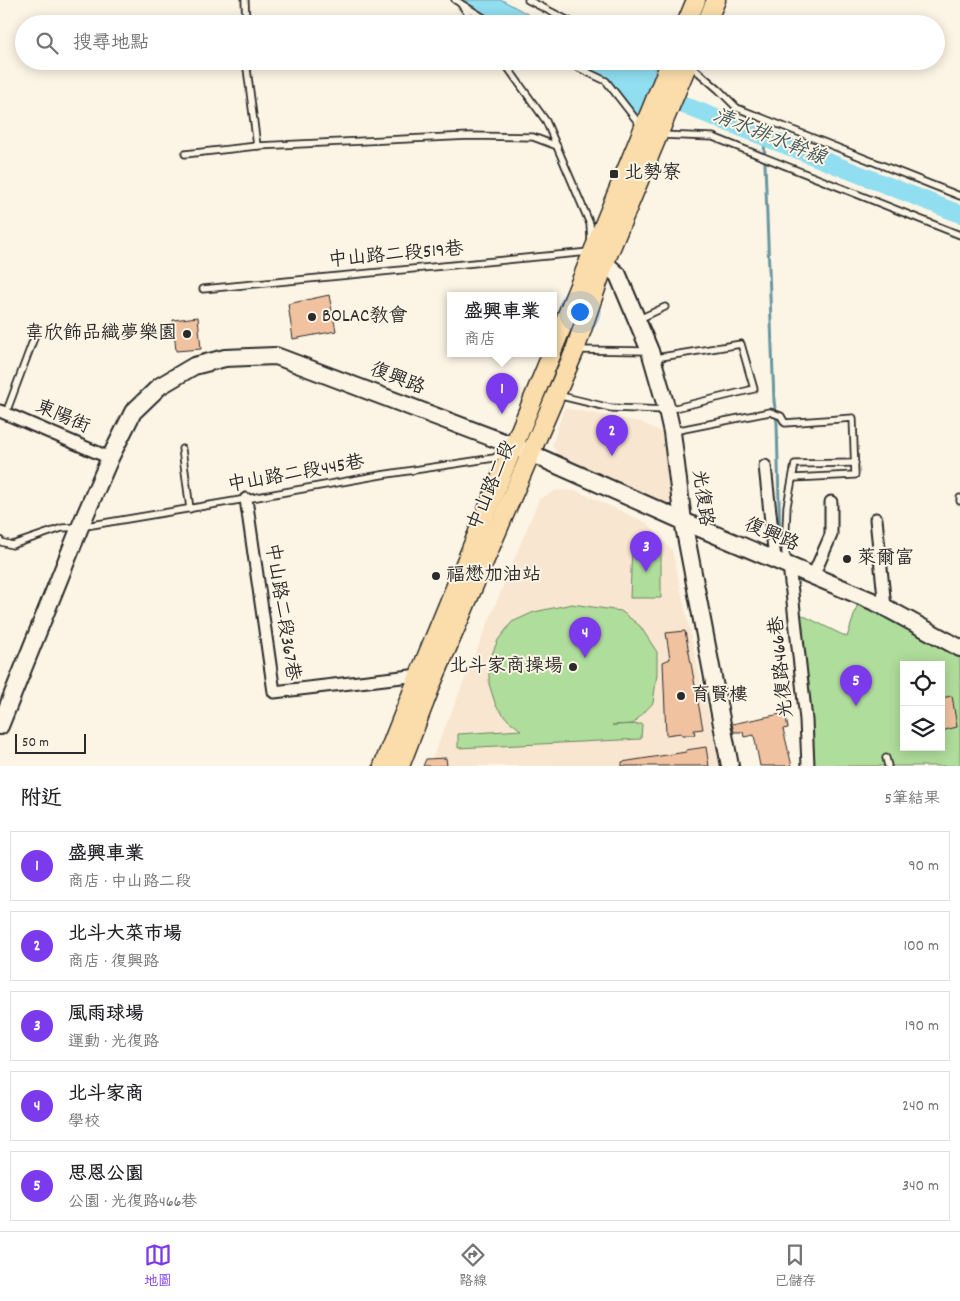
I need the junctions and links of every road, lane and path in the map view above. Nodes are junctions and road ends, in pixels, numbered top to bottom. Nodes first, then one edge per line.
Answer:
1 (245, 0) edge
2 (528, 0) edge
3 (696, 0) edge
4 (716, 0) edge
5 (458, 1) edge
6 (246, 15) edge
7 (468, 15) edge
8 (480, 15) edge
9 (557, 15) edge
10 (690, 15) edge
11 (710, 15) edge
12 (247, 70) edge
13 (509, 70) edge
14 (583, 70) edge
15 (669, 70) edge
16 (685, 70) edge
17 (697, 70) edge
18 (661, 107) junction
19 (650, 132) junction
20 (257, 146) junction
21 (557, 146) junction
22 (185, 154) dead end
23 (960, 196) edge
24 (960, 235) edge
25 (599, 257) junction
26 (203, 289) dead end
27 (665, 308) dead end
28 (637, 320) junction
29 (34, 338) dead end
30 (557, 341) edge
31 (575, 350) junction
32 (651, 355) junction
33 (550, 357) edge
34 (556, 395) junction
35 (667, 410) junction
36 (3, 412) edge
37 (672, 432) junction
38 (514, 446) junction
39 (182, 449) dead end
40 (530, 453) junction
41 (110, 458) junction
42 (855, 463) junction
43 (765, 466) dead end
44 (793, 478) junction
45 (246, 499) junction
46 (831, 502) dead end
47 (190, 509) junction
48 (876, 519) dead end
49 (683, 521) junction
50 (80, 527) junction
51 (0, 540) edge
52 (782, 562) junction
53 (813, 576) junction
54 (885, 607) junction
55 (960, 648) edge
56 (425, 679) junction
57 (0, 726) edge
58 (886, 758) dead end
59 (383, 766) edge
60 (400, 766) edge
61 (730, 766) edge
62 (808, 766) edge
63 (888, 766) edge

1 - 6 lane
2 - 9 lane
3 - 10 main road
4 - 11 main road
5 - 7 lane
5 - 8 lane
12 - 20 lane
13 - 21 lane
14 - 19 lane
15 - 18 main road
16 - 18 main road
17 - 23 lane
18 - 19 main road, 中山路二段
19 - 24 lane
19 - 25 main road, 中山路二段
20 - 21 lane
20 - 22 lane
21 - 25 lane
25 - 26 lane, 中山路二段519巷
25 - 28 street, 光復路
25 - 30 main road, 中山路二段
25 - 31 main road, 中山路二段
27 - 28 lane
28 - 32 street, 光復路
29 - 36 lane
31 - 32 lane
31 - 34 main road, 中山路二段
32 - 35 street, 光復路
32 - 35 lane
33 - 38 main road, 中山路二段
34 - 35 lane
34 - 40 main road, 中山路二段
35 - 37 street, 光復路
36 - 41 street, 東陽街
37 - 42 lane
37 - 49 street, 光復路
38 - 40 street, 復興路
38 - 41 street, 復興路
38 - 45 lane, 中山路二段445巷
38 - 56 main road, 中山路二段
39 - 47 lane
40 - 49 street, 復興路
40 - 56 main road, 中山路二段
41 - 50 street, 復興路
42 - 44 lane
42 - 44 lane
43 - 52 street, 光復路466巷
44 - 52 lane
45 - 47 lane, 中山路二段445巷
45 - 56 street, 中山路二段367巷
46 - 53 street
47 - 50 lane, 中山路二段445巷
48 - 54 street
49 - 52 street, 復興路
49 - 61 street, 光復路
50 - 51 lane, 中山路二段445巷
50 - 57 street, 復興路
52 - 53 street, 復興路
52 - 62 street, 光復路466巷
53 - 54 street, 復興路
54 - 55 street, 復興路
56 - 59 main road, 中山路二段
56 - 60 main road, 中山路二段
58 - 63 lane

